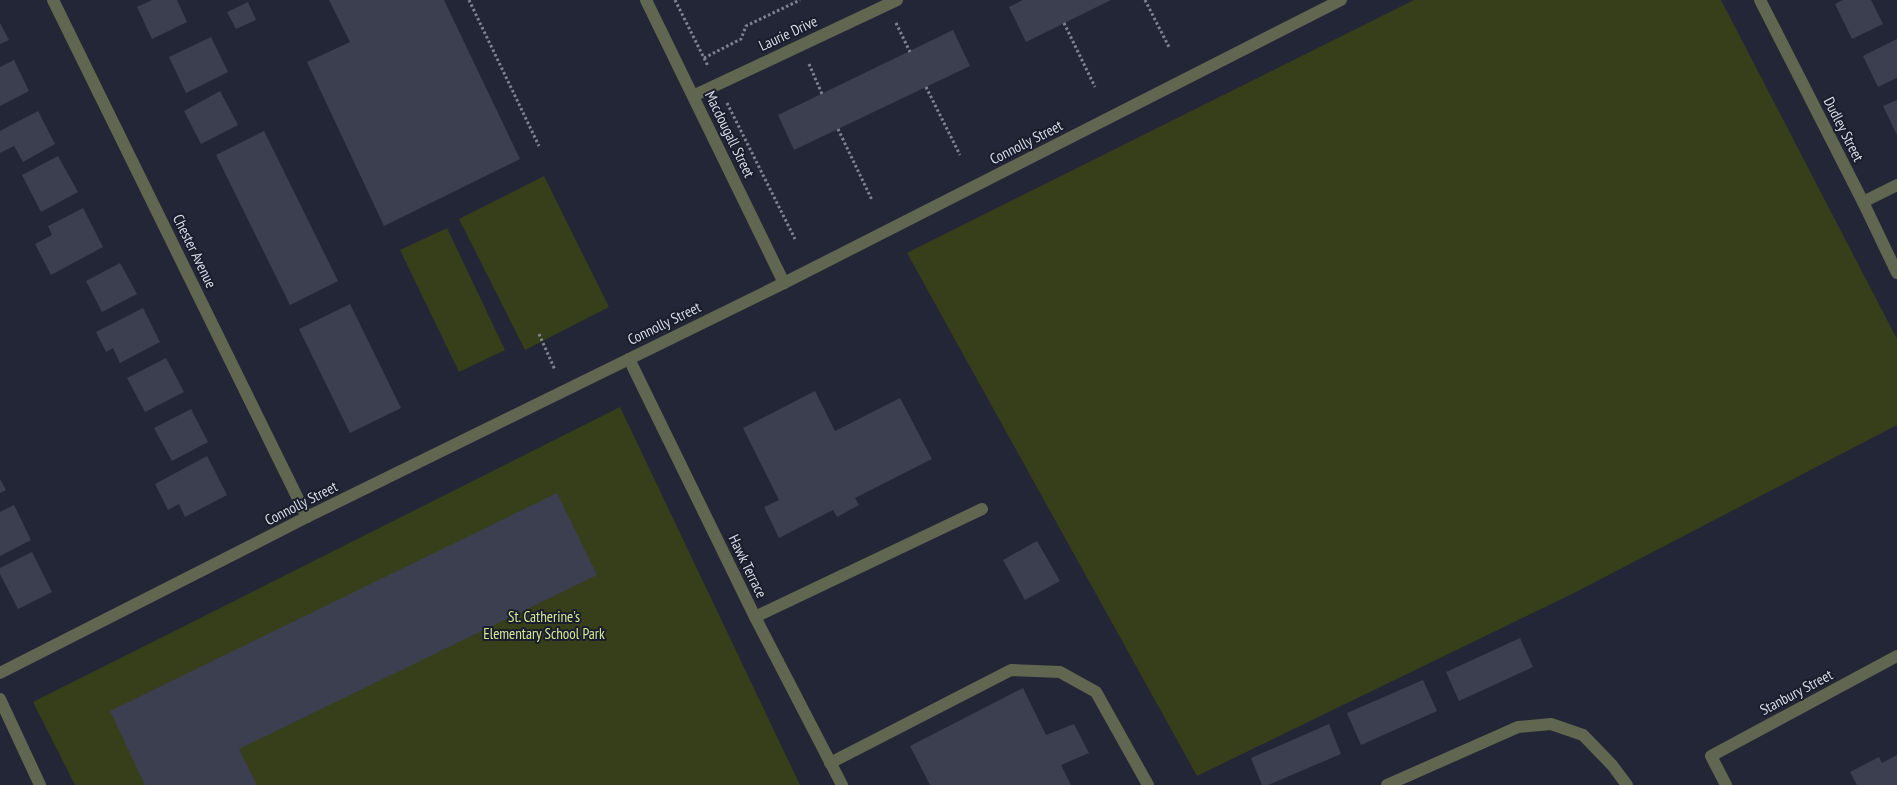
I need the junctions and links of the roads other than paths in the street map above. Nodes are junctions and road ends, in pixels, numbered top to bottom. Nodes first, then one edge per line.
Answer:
1 (53, 0) edge
2 (646, 0) edge
3 (1341, 0) edge
4 (1760, 0) edge
5 (892, 2) edge
6 (693, 96) junction
7 (1897, 185) edge
8 (1863, 202) junction
9 (1897, 273) edge
10 (784, 283) junction
11 (629, 359) junction
12 (982, 509) dead end
13 (307, 517) junction
14 (755, 617) junction
15 (1897, 656) edge
16 (0, 673) edge
17 (0, 699) edge
18 (830, 762) junction
19 (40, 785) edge
20 (842, 785) edge
21 (1148, 785) edge
22 (1387, 785) edge
23 (1627, 785) edge
24 (1726, 785) edge

1 - 13 street, Chester Avenue
2 - 6 street, Macdougall Street
3 - 10 street, Connolly Street
4 - 8 street, Dudley Street
5 - 6 street, Laurie Drive
6 - 10 street, Macdougall Street
7 - 8 street
8 - 9 street, Dudley Street
10 - 11 street, Connolly Street
11 - 13 street, Connolly Street
11 - 14 street, Hawk Terrace
12 - 14 street
13 - 16 street, Connolly Street
14 - 18 street, Hawk Terrace
15 - 24 street, Stanbury Street
17 - 19 street
18 - 20 street, Hawk Terrace
18 - 21 street
22 - 23 street

